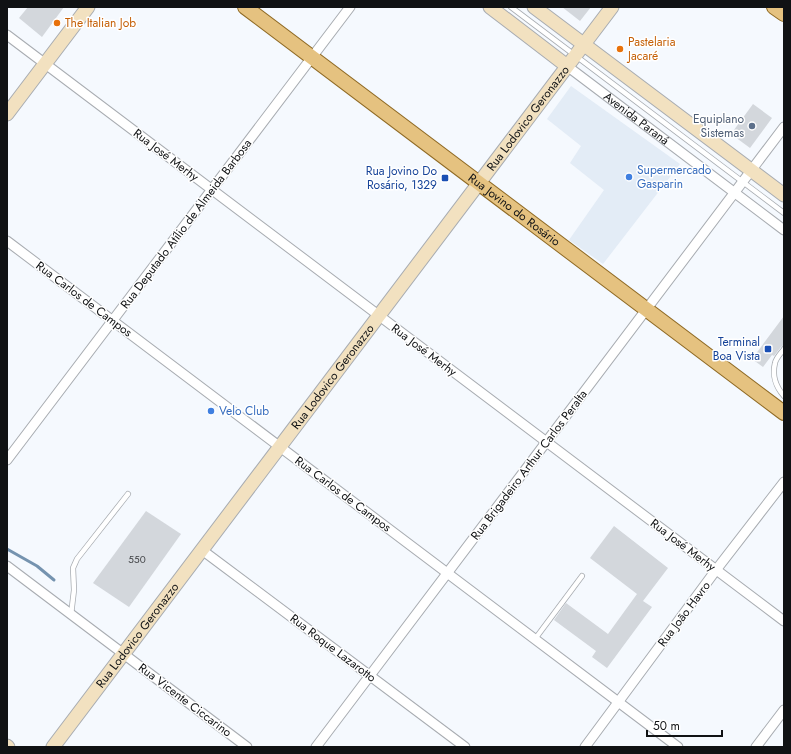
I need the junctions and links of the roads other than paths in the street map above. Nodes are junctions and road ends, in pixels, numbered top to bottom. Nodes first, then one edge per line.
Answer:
1 (88, 7) edge
2 (246, 7) edge
3 (350, 7) edge
4 (490, 7) edge
5 (511, 7) edge
6 (534, 7) edge
7 (612, 7) edge
8 (774, 7) edge
9 (784, 14) edge
10 (7, 35) edge
11 (584, 44) junction
12 (312, 57) junction
13 (571, 61) junction
14 (45, 64) junction
15 (7, 114) edge
16 (784, 127) edge
17 (751, 171) junction
18 (743, 182) junction
19 (479, 183) junction
20 (212, 189) junction
21 (735, 192) junction
22 (784, 195) edge
23 (784, 213) edge
24 (784, 230) edge
25 (7, 241) edge
26 (647, 309) junction
27 (379, 316) junction
28 (113, 320) junction
29 (784, 349) edge
30 (784, 396) edge
31 (784, 413) edge
32 (546, 442) junction
33 (280, 447) junction
34 (7, 460) edge
35 (784, 482) edge
36 (128, 494) dead end
37 (202, 550) junction
38 (7, 566) edge
39 (716, 570) junction
40 (448, 573) junction
41 (582, 576) dead end
42 (71, 614) junction
43 (784, 621) edge
44 (535, 639) junction
45 (124, 654) junction
46 (370, 676) junction
47 (618, 702) junction
48 (784, 710) edge
49 (53, 747) edge
50 (247, 747) edge
51 (316, 747) edge
52 (464, 747) edge
53 (585, 747) edge
54 (678, 747) edge
55 (756, 747) edge

1 - 14 main road
2 - 12 main road, Rua Jovino do Rosário
3 - 12 street, Rua Deputado Atílio de Almeida Barbosa
4 - 13 main road, Avenida Paraná
5 - 13 lane
6 - 11 main road
7 - 11 main road, Rua Lodovico Geronazzo
8 - 9 main road
10 - 14 street, Rua José Merhy
11 - 13 main road, Rua Lodovico Geronazzo
11 - 17 main road
12 - 19 main road, Rua Jovino do Rosário
12 - 20 street, Rua Deputado Atílio de Almeida Barbosa
13 - 18 lane
13 - 19 main road, Rua Lodovico Geronazzo
13 - 21 street, Avenida Paraná
14 - 15 main road
14 - 20 street, Rua José Merhy
16 - 17 street, Rua Brigadeiro Arthur Carlos Peralta
17 - 18 street, Rua Brigadeiro Arthur Carlos Peralta
17 - 22 main road
18 - 21 street, Rua Brigadeiro Arthur Carlos Peralta
18 - 23 lane
19 - 26 main road, Rua Jovino do Rosário
19 - 27 main road, Rua Lodovico Geronazzo
20 - 27 street, Rua José Merhy
20 - 28 street, Rua Deputado Atílio de Almeida Barbosa
21 - 24 street, Avenida Paraná
21 - 26 street, Rua Brigadeiro Arthur Carlos Peralta
25 - 28 street, Rua Carlos de Campos
26 - 31 main road, Rua Jovino do Rosário
26 - 32 street, Rua Brigadeiro Arthur Carlos Peralta
27 - 32 street, Rua José Merhy
27 - 33 main road, Rua Lodovico Geronazzo
28 - 33 street, Rua Carlos de Campos
28 - 34 street, Rua Deputado Atílio de Almeida Barbosa
29 - 30 lane
32 - 39 street, Rua José Merhy
32 - 40 street, Rua Brigadeiro Arthur Carlos Peralta
33 - 37 main road, Rua Lodovico Geronazzo
33 - 40 street, Rua Carlos de Campos
35 - 39 street, Rua João Havro
36 - 42 lane
37 - 45 main road, Rua Lodovico Geronazzo
37 - 46 street, Rua Roque Lazarotto
38 - 42 street, Rua Vicente Ciccarino
39 - 43 street, Rua José Merhy
39 - 47 street, Rua João Havro
40 - 44 street, Rua Carlos de Campos
40 - 46 street, Rua Brigadeiro Arthur Carlos Peralta
41 - 44 lane
42 - 45 street, Rua Vicente Ciccarino
44 - 47 street, Rua Carlos de Campos
45 - 49 main road, Rua Lodovico Geronazzo
45 - 50 street, Rua Vicente Ciccarino
46 - 51 street, Rua Brigadeiro Arthur Carlos Peralta
46 - 52 street, Rua Roque Lazarotto
47 - 53 street, Rua João Havro
47 - 54 street, Rua Carlos de Campos
48 - 55 street

